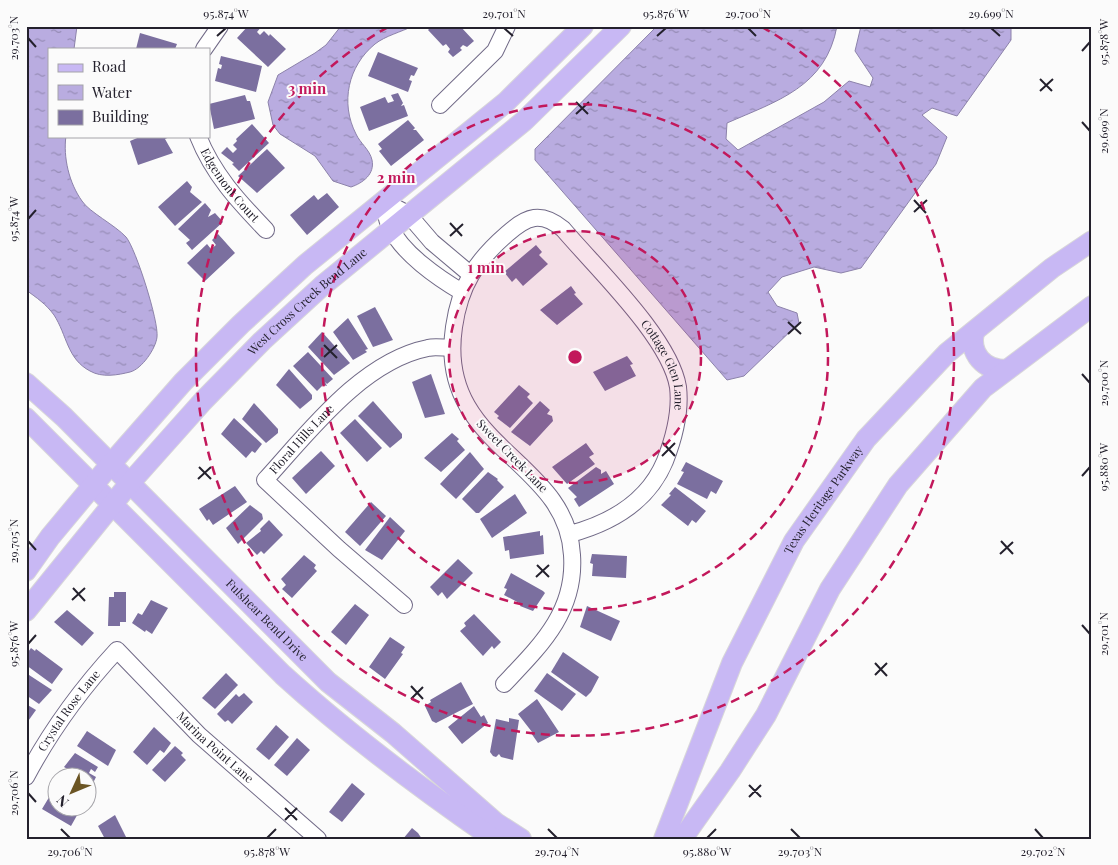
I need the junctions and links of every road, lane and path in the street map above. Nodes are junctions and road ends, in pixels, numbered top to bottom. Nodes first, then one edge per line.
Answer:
1 (220, 26) edge
2 (508, 26) edge
3 (583, 26) edge
4 (622, 26) edge
5 (205, 48) edge
6 (440, 105) dead end
7 (199, 138) edge
8 (383, 201) junction
9 (408, 214) junction
10 (542, 217) joint
11 (390, 228) junction
12 (266, 230) dead end
13 (1092, 241) edge
14 (470, 274) junction
15 (462, 292) junction
16 (1092, 306) edge
17 (974, 332) junction
18 (451, 348) junction
19 (947, 353) junction
20 (1006, 370) junction
21 (26, 383) edge
22 (984, 388) junction
23 (26, 418) edge
24 (110, 465) junction
25 (94, 484) junction
26 (129, 484) junction
27 (112, 503) junction
28 (570, 534) junction
29 (26, 571) edge
30 (404, 605) dead end
31 (26, 611) edge
32 (117, 650) joint
33 (328, 682) junction
34 (504, 684) dead end
35 (312, 702) junction
36 (26, 777) edge
37 (318, 839) edge
38 (494, 839) edge
39 (521, 839) edge
40 (664, 839) edge
41 (682, 839) edge

1 - 5 street
2 - 6 street
3 - 8 main road
4 - 9 main road, West Cross Creek Bend Lane
7 - 12 street, Edgemont Court
8 - 9 street
8 - 11 street
8 - 24 main road
9 - 11 main road, West Cross Creek Bend Lane
9 - 14 street
10 - 14 street, Sweet Creek Lane
10 - 28 street, Cottage Glen Lane
11 - 15 street
11 - 26 main road, West Cross Creek Bend Lane
13 - 17 main road, Texas Heritage Parkway
14 - 15 street, Sweet Creek Lane
15 - 18 street, Sweet Creek Lane
16 - 20 main road
17 - 19 main road, Texas Heritage Parkway
17 - 20 main road
18 - 28 street, Sweet Creek Lane
18 - 30 street, Floral Hills Lane
19 - 22 main road
19 - 40 main road, Texas Heritage Parkway
20 - 22 main road
21 - 24 main road, Fulshear Bend Drive
22 - 41 main road
23 - 25 main road, Fulshear Bend Drive
24 - 25 main road
24 - 26 main road, Fulshear Bend Drive
25 - 27 main road, Fulshear Bend Drive
25 - 29 main road
26 - 27 main road, West Cross Creek Bend Lane
26 - 33 main road, Fulshear Bend Drive
27 - 31 main road, West Cross Creek Bend Lane
27 - 35 main road, Fulshear Bend Drive
28 - 34 street, Sweet Creek Lane
32 - 36 street, Crystal Rose Lane
32 - 37 street, Marina Point Lane
33 - 35 main road
33 - 39 main road, Fulshear Bend Drive
35 - 38 main road, Fulshear Bend Drive

